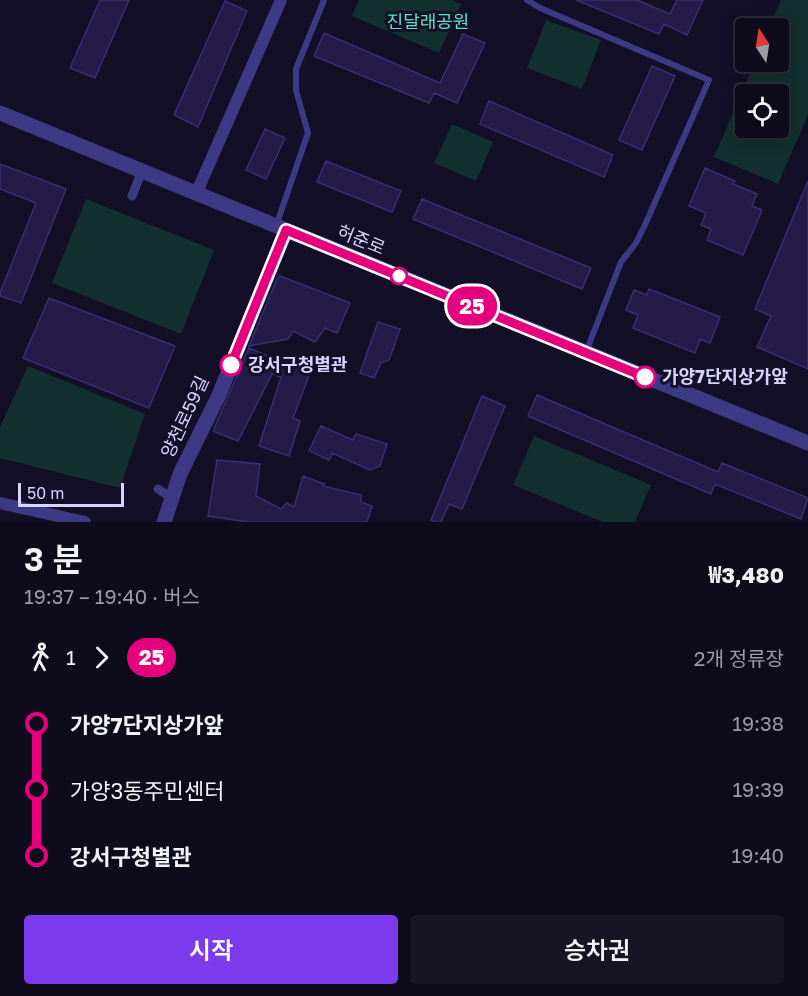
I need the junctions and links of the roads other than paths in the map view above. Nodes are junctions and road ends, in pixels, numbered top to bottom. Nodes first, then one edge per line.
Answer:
1 (281, 0) edge
2 (324, 0) edge
3 (527, 0) edge
4 (0, 113) edge
5 (142, 171) junction
6 (196, 194) junction
7 (132, 196) dead end
8 (281, 228) junction
9 (586, 353) junction
10 (808, 443) edge
11 (158, 489) dead end
12 (172, 498) junction
13 (0, 503) edge
14 (85, 522) edge
15 (164, 522) edge

1 - 6 street
2 - 8 lane
3 - 9 lane
4 - 5 street, 허준로
5 - 6 street, 허준로
5 - 7 street
6 - 8 street, 허준로
8 - 9 street, 허준로
8 - 12 street, 양천로59길
9 - 10 street, 허준로
11 - 12 street
12 - 15 street, 양천로59길
13 - 14 street

